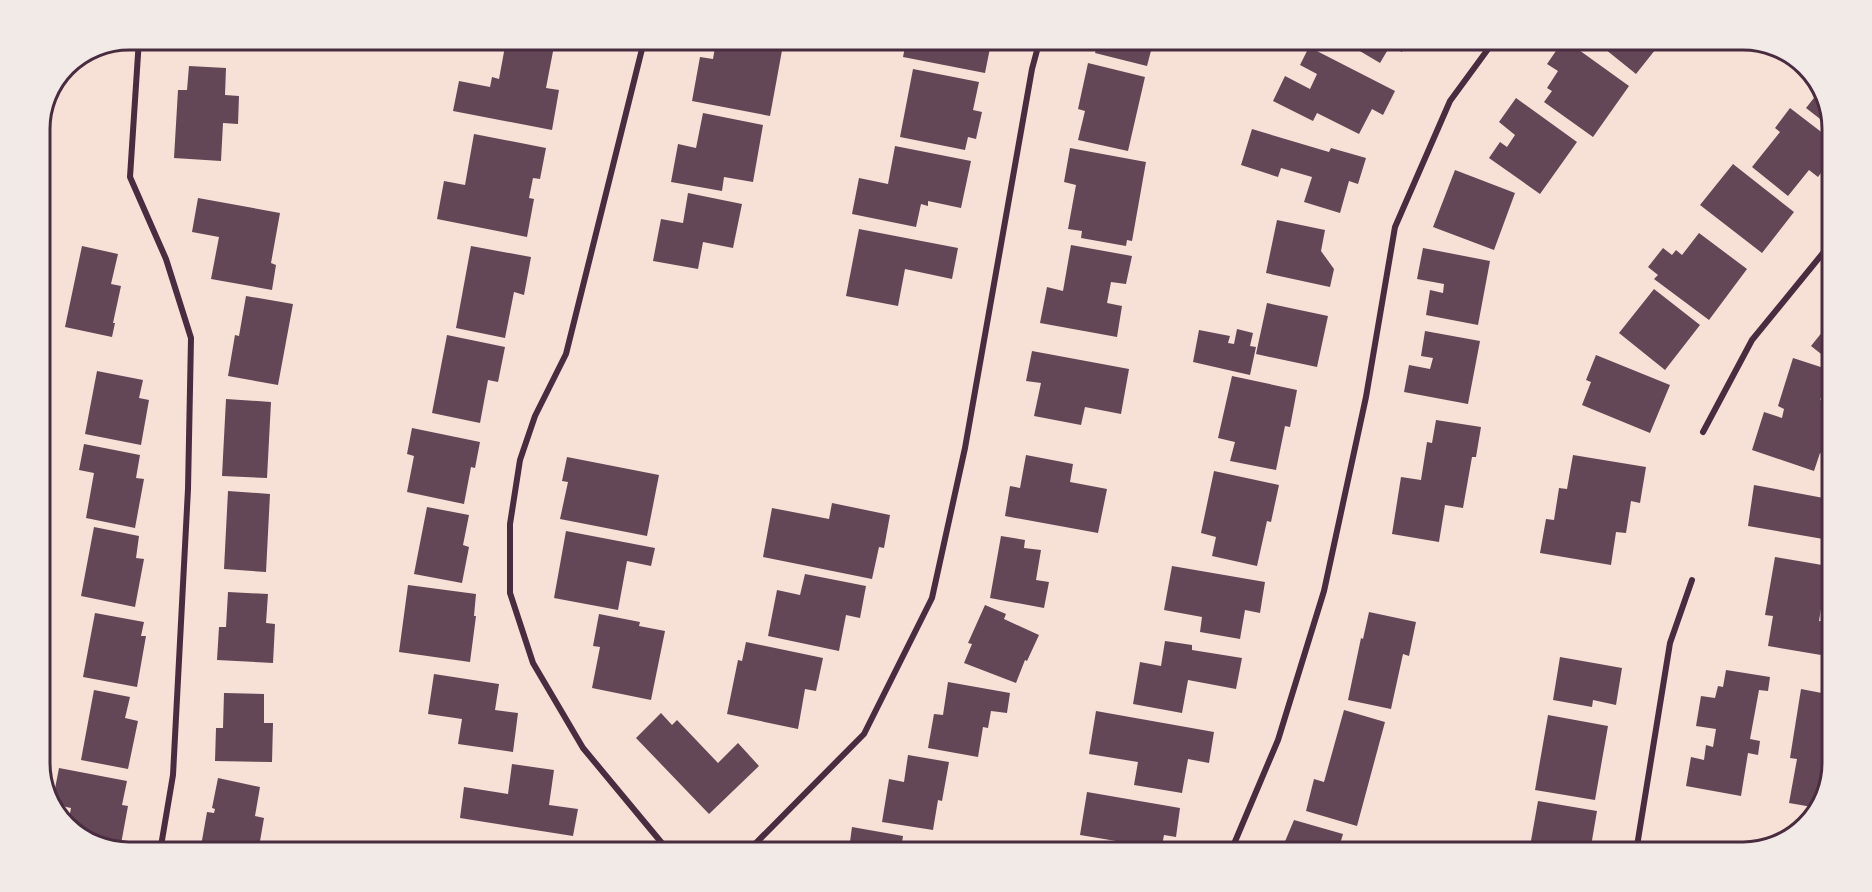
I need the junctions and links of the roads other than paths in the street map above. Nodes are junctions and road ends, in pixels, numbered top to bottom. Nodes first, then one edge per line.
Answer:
1 (138, 50) edge
2 (642, 50) edge
3 (1037, 50) edge
4 (1487, 50) edge
5 (1822, 254) edge
6 (1703, 432) dead end
7 (1692, 580) dead end
8 (162, 842) edge
9 (661, 842) edge
10 (757, 842) edge
11 (1235, 842) edge
12 (1639, 842) edge

1 - 8 street
2 - 9 street
3 - 10 street
4 - 11 street
5 - 6 street
7 - 12 street

